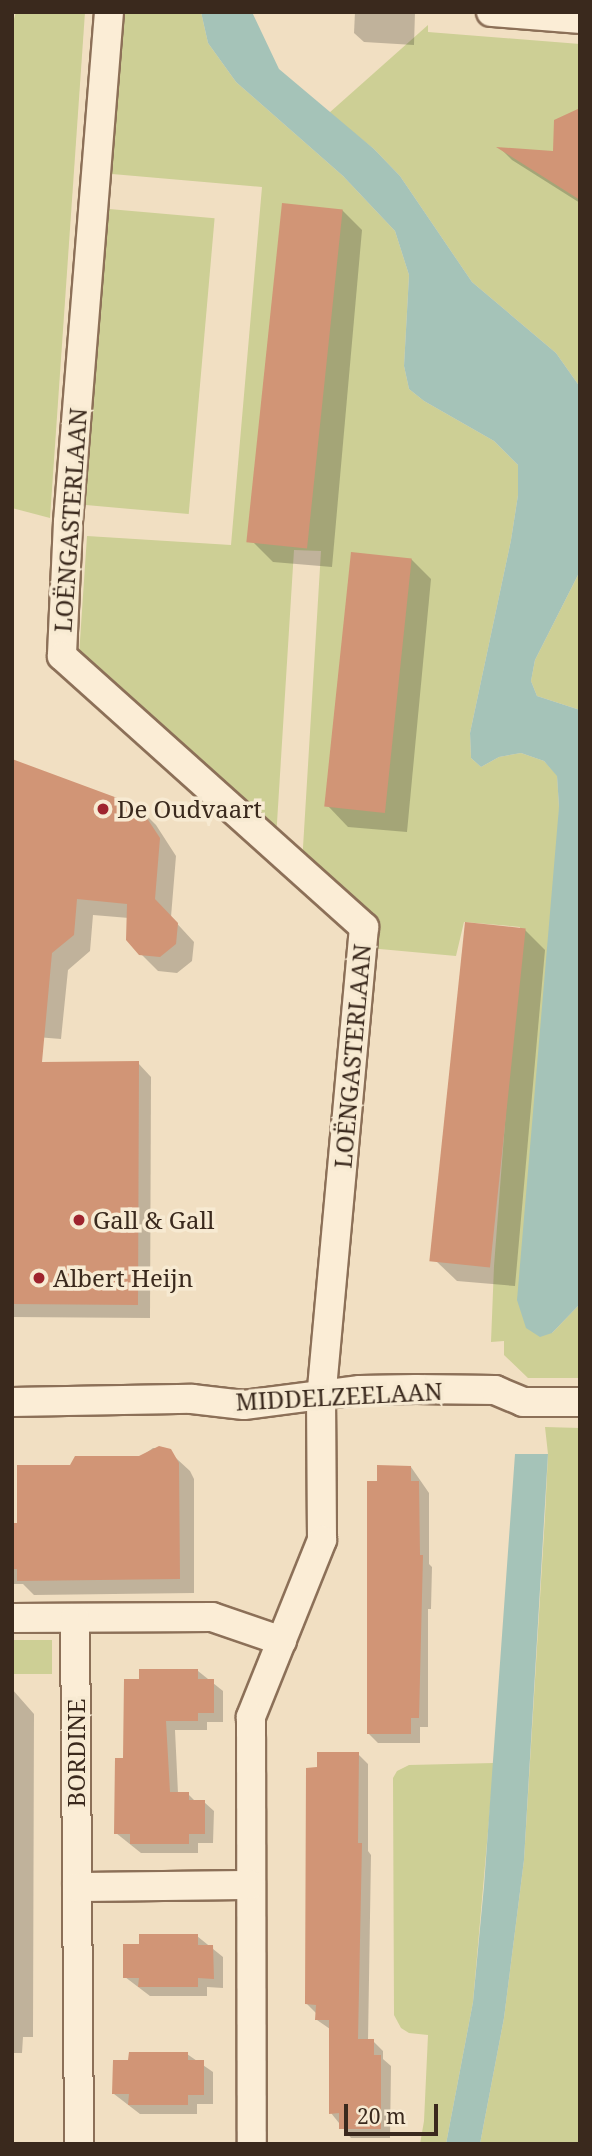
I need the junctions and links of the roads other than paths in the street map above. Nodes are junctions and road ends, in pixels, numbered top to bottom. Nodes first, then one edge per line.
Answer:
1 (109, 12) edge
2 (491, 12) edge
3 (580, 19) edge
4 (321, 1396) junction
5 (12, 1402) edge
6 (580, 1402) edge
7 (12, 1618) edge
8 (75, 1619) junction
9 (282, 1641) junction
10 (250, 1885) junction
11 (77, 1887) junction
12 (79, 2144) edge
13 (252, 2144) edge

1 - 4 street, LOËNGASTERLAAN
2 - 3 street
4 - 5 street, MIDDELZEELAAN
4 - 6 street, MIDDELZEELAAN
4 - 9 street
7 - 8 street
8 - 9 street
8 - 11 street, BORDINE
9 - 10 street
10 - 11 street
10 - 13 street
11 - 12 street, BORDINE

